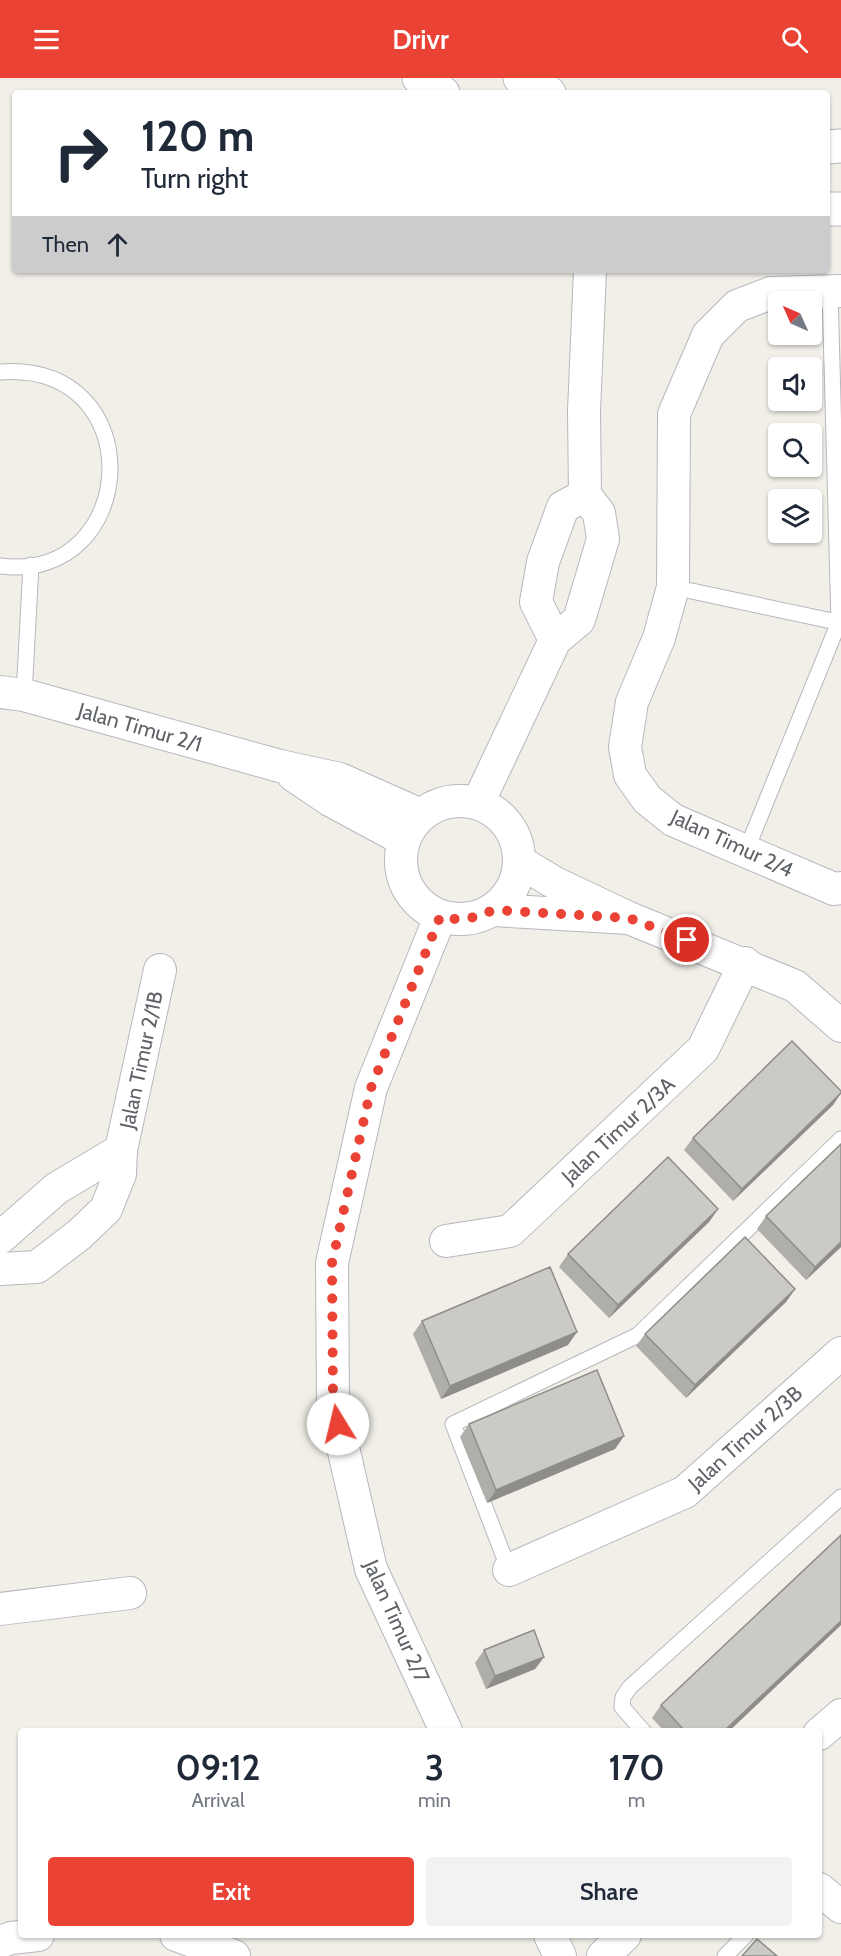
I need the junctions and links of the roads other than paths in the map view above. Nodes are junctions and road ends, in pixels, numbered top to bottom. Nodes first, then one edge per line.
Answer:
1 (419, 78) edge
2 (520, 78) edge
3 (438, 90) edge
4 (543, 90) edge
5 (590, 273) edge
6 (835, 291) edge
7 (0, 372) edge
8 (585, 495) junction
9 (31, 565) junction
10 (0, 566) edge
11 (673, 587) junction
12 (840, 622) edge
13 (555, 640) junction
14 (12, 693) edge
15 (478, 803) junction
16 (413, 828) junction
17 (747, 851) junction
18 (520, 862) junction
19 (841, 888) edge
20 (493, 910) junction
21 (440, 917) junction
22 (629, 918) junction
23 (745, 963) junction
24 (160, 970) dead end
25 (841, 1026) edge
26 (841, 1139) edge
27 (121, 1150) junction
28 (0, 1238) edge
29 (446, 1241) dead end
30 (0, 1269) edge
31 (841, 1353) edge
32 (841, 1497) edge
33 (509, 1570) joint
34 (130, 1593) dead end
35 (0, 1610) edge
36 (841, 1715) edge
37 (445, 1728) edge
38 (640, 1728) edge
39 (822, 1731) edge
40 (822, 1891) edge
41 (841, 1907) edge
42 (18, 1937) edge
43 (184, 1938) edge
44 (551, 1938) edge
45 (622, 1938) edge
46 (743, 1938) edge
47 (0, 1942) edge
48 (234, 1956) edge
49 (560, 1956) edge
50 (603, 1956) edge
51 (725, 1956) edge

1 - 3 street
2 - 4 street
5 - 8 street
6 - 11 street
6 - 12 lane
7 - 9 lane
8 - 13 street
8 - 13 street
9 - 10 lane
9 - 14 lane
11 - 12 lane
11 - 17 street, Jalan Timur 2/4
12 - 17 lane
13 - 15 street
14 - 16 street, Jalan Timur 2/1
15 - 16 street
15 - 18 street
16 - 21 street
17 - 19 street, Jalan Timur 2/4
18 - 20 street
18 - 22 street
20 - 21 street
20 - 22 street
21 - 37 street, Jalan Timur 2/7
22 - 23 street
23 - 25 street
23 - 29 street, Jalan Timur 2/3A
24 - 27 street, Jalan Timur 2/1B
26 - 33 lane
27 - 28 street, Jalan Timur 2/1B
27 - 30 street, Jalan Timur 2/1B
31 - 33 street, Jalan Timur 2/3B
32 - 38 lane
34 - 35 street
36 - 39 street
40 - 41 street
42 - 47 street
43 - 48 street
44 - 49 street
45 - 50 street
46 - 51 lane

